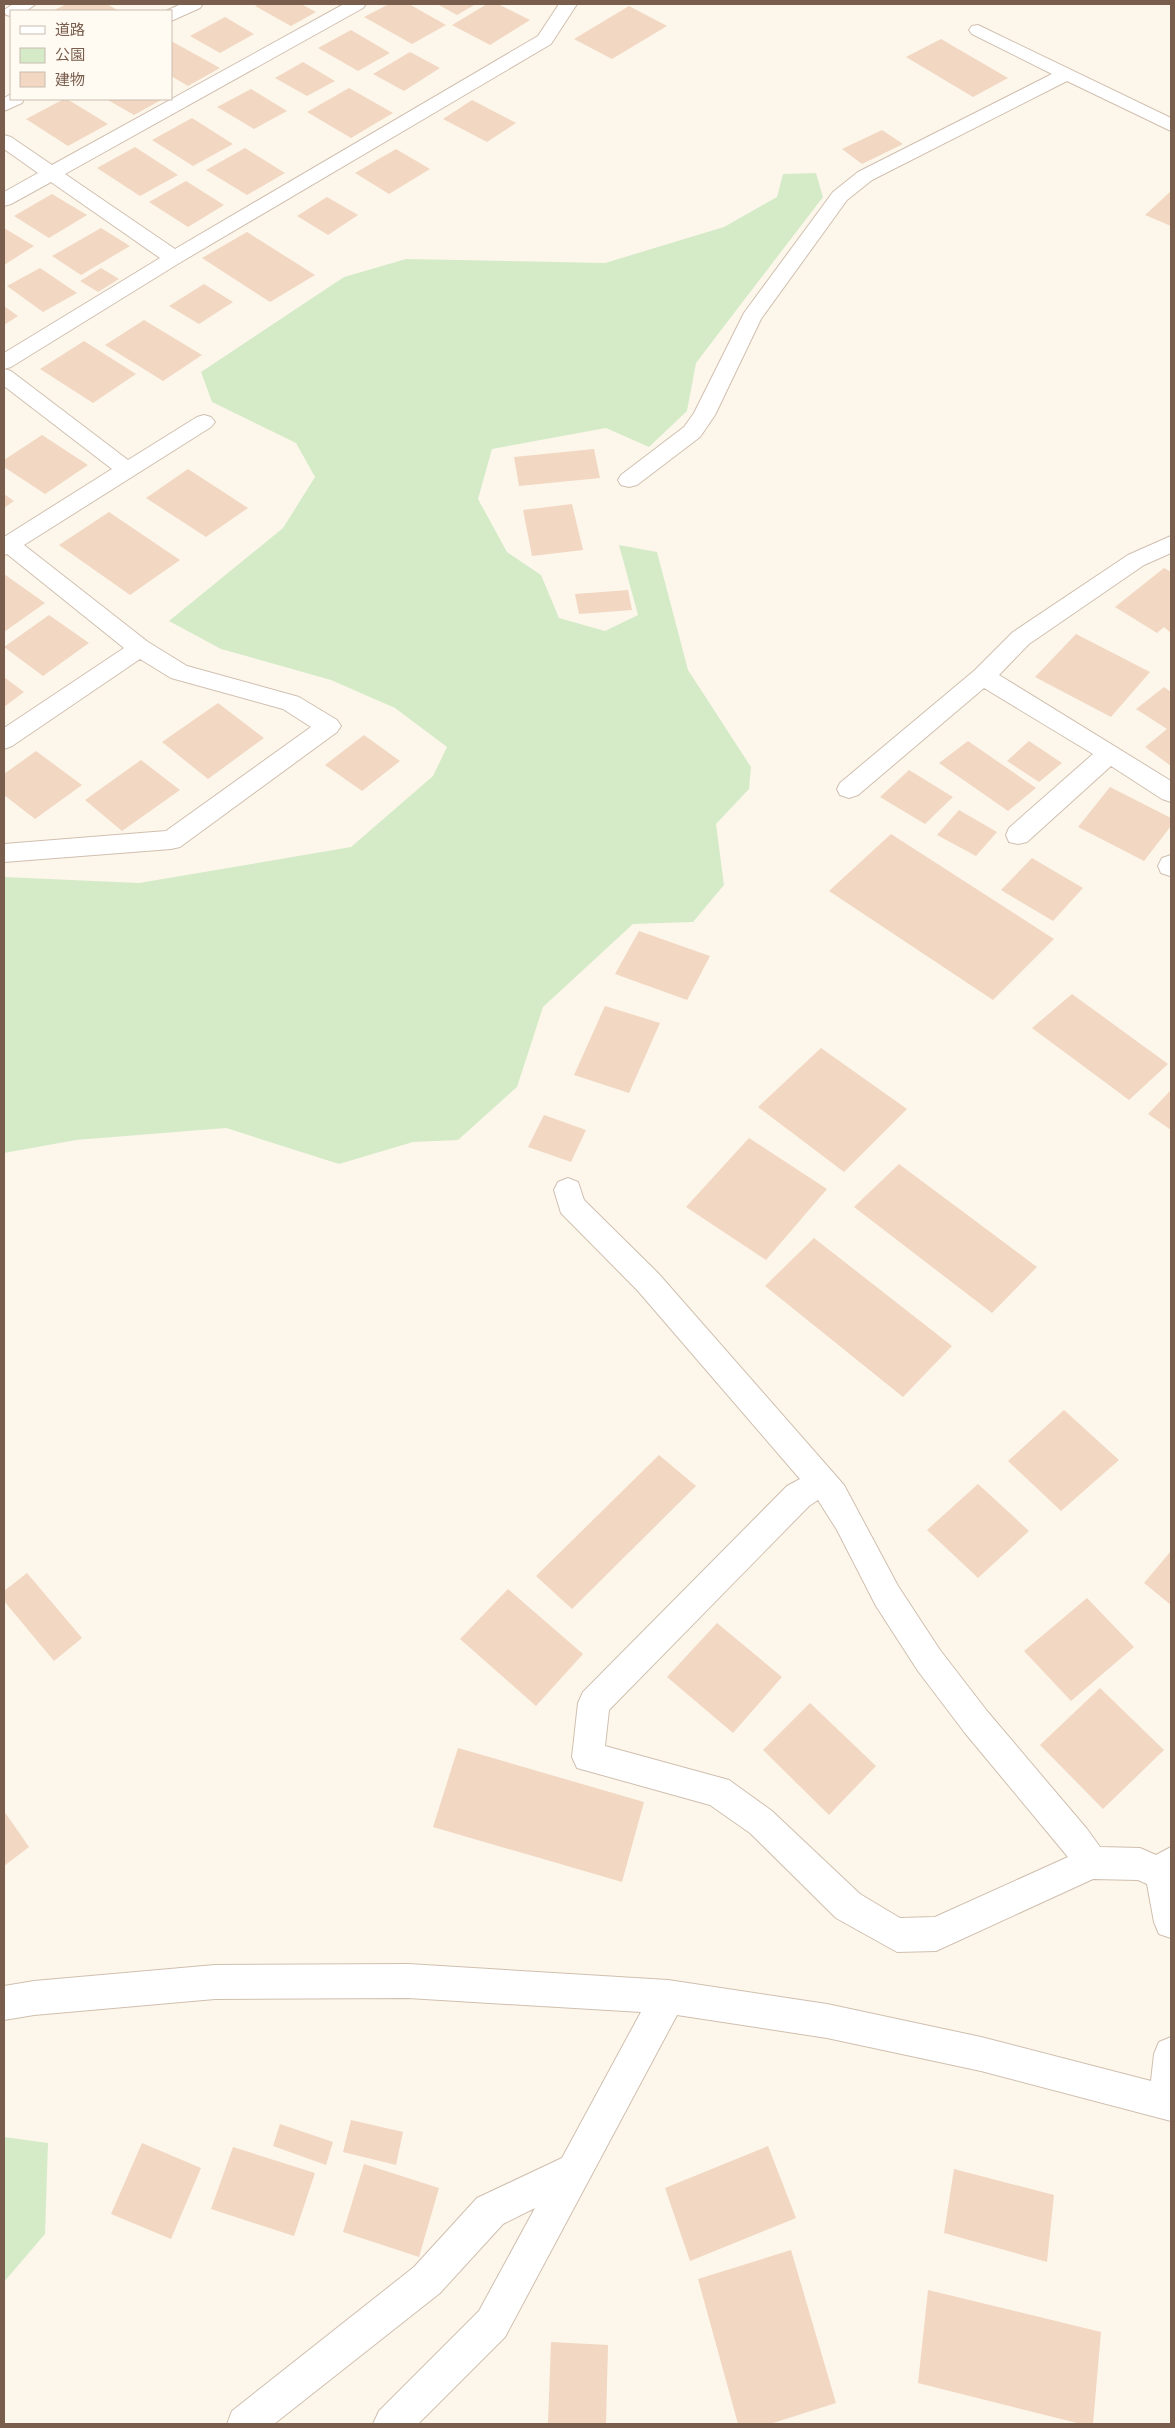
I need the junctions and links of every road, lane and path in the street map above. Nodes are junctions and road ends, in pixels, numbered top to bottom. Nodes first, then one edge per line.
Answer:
1 (27, 4) edge
2 (194, 4) edge
3 (358, 4) edge
4 (568, 4) edge
5 (14, 10) edge
6 (172, 15) edge
7 (978, 30) dead end
8 (1066, 74) junction
9 (1171, 124) edge
10 (4, 141) edge
11 (52, 173) junction
12 (4, 200) edge
13 (174, 258) junction
14 (4, 362) edge
15 (4, 376) edge
16 (204, 422) dead end
17 (126, 469) junction
18 (629, 480) dead end
19 (1171, 544) edge
20 (6, 546) edge
21 (140, 648) junction
22 (983, 676) junction
23 (4, 740) edge
24 (1110, 753) junction
25 (849, 789) dead end
26 (1171, 793) edge
27 (1018, 835) dead end
28 (4, 853) edge
29 (568, 1190) dead end
30 (822, 1482) junction
31 (1092, 1863) junction
32 (1166, 1868) edge
33 (1171, 1922) edge
34 (668, 1997) junction
35 (4, 2003) edge
36 (1171, 2054) edge
37 (1169, 2103) edge
38 (575, 2170) junction
39 (245, 2424) edge
40 (392, 2424) edge

1 - 5 street
2 - 6 street
3 - 11 street
4 - 13 street
7 - 8 street
8 - 9 street
8 - 18 street
10 - 11 street
11 - 12 street
11 - 13 street
13 - 14 street
15 - 17 street
16 - 17 street
17 - 20 street
19 - 22 street
20 - 21 street
21 - 23 street
21 - 28 street
22 - 24 street
22 - 25 street
24 - 26 street
24 - 27 street
29 - 30 street
30 - 31 street
30 - 31 street
31 - 32 street
32 - 33 street
34 - 35 street
34 - 37 street
34 - 38 street
36 - 37 street
38 - 39 street
38 - 40 street

